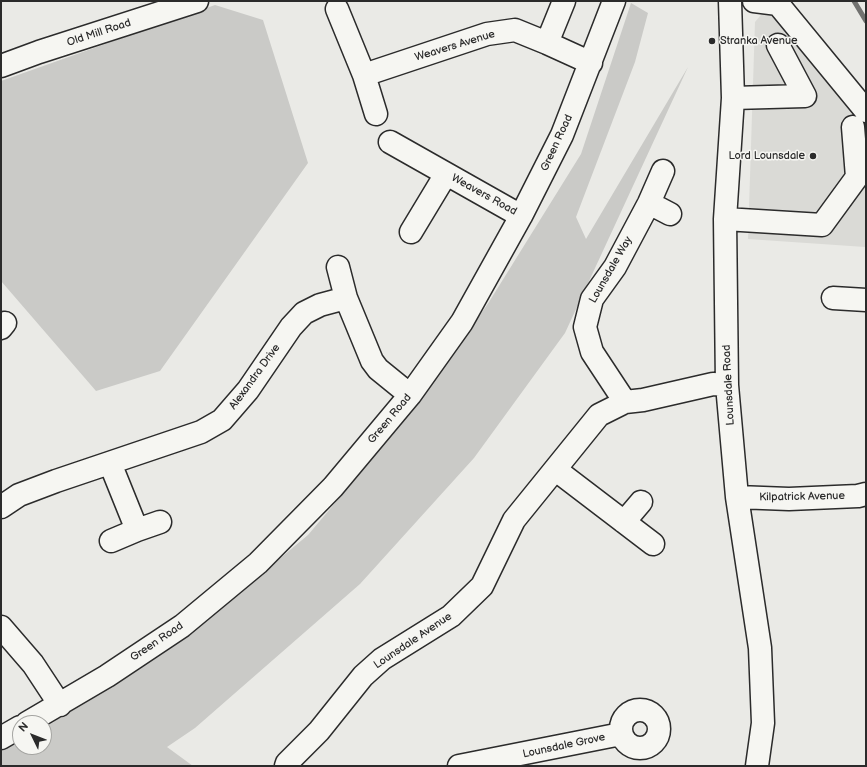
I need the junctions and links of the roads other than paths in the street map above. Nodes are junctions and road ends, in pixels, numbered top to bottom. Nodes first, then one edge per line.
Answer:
1 (197, 1) edge
2 (564, 1) edge
3 (614, 1) edge
4 (730, 1) edge
5 (754, 1) edge
6 (337, 9) dead end
7 (547, 43) junction
8 (778, 45) dead end
9 (590, 63) junction
10 (1, 66) edge
11 (364, 75) junction
12 (733, 98) junction
13 (376, 114) dead end
14 (859, 119) edge
15 (390, 142) dead end
16 (663, 171) dead end
17 (446, 174) junction
18 (648, 203) junction
19 (670, 214) dead end
20 (521, 216) junction
21 (725, 219) junction
22 (411, 232) dead end
23 (338, 267) dead end
24 (346, 298) junction
25 (833, 298) dead end
26 (866, 300) edge
27 (727, 385) junction
28 (410, 395) junction
29 (625, 402) junction
30 (110, 464) junction
31 (556, 470) junction
32 (866, 494) edge
33 (737, 497) junction
34 (641, 502) dead end
35 (1, 508) edge
36 (160, 522) dead end
37 (624, 522) junction
38 (137, 530) junction
39 (111, 541) dead end
40 (653, 544) dead end
41 (1, 627) edge
42 (60, 705) junction
43 (42, 715) edge
44 (12, 732) edge
45 (621, 734) dead end
46 (1, 738) edge
47 (286, 766) edge
48 (459, 766) edge
49 (757, 766) edge

1 - 10 street, Old Mill Road
2 - 7 street
3 - 9 street, Green Road
4 - 12 street, Lounsdale Road
5 - 14 street
6 - 11 street
7 - 9 street, Weavers Avenue
7 - 11 street, Weavers Avenue
8 - 12 street
9 - 20 street, Green Road
11 - 13 street
12 - 21 street, Lounsdale Road
14 - 21 street
15 - 17 street, Weavers Road
16 - 18 street, Lounsdale Way
17 - 20 street, Weavers Road
17 - 22 street, Weavers Road
18 - 19 street
18 - 29 street, Lounsdale Way
20 - 28 street, Green Road
21 - 27 street, Lounsdale Road
23 - 24 street
24 - 28 street
24 - 30 street, Alexandra Drive
25 - 26 street
27 - 29 street, Lounsdale Avenue
27 - 33 street, Lounsdale Road
28 - 42 street, Green Road
29 - 31 street, Lounsdale Avenue
30 - 35 street, Alexandra Drive
30 - 38 street
31 - 37 street
31 - 47 street, Lounsdale Avenue
32 - 33 street, Kilpatrick Avenue
33 - 49 street, Lounsdale Road
34 - 37 street
36 - 38 street
37 - 40 street
38 - 39 street
41 - 42 street
42 - 43 street, Green Road
44 - 46 street
45 - 48 street, Lounsdale Grove

